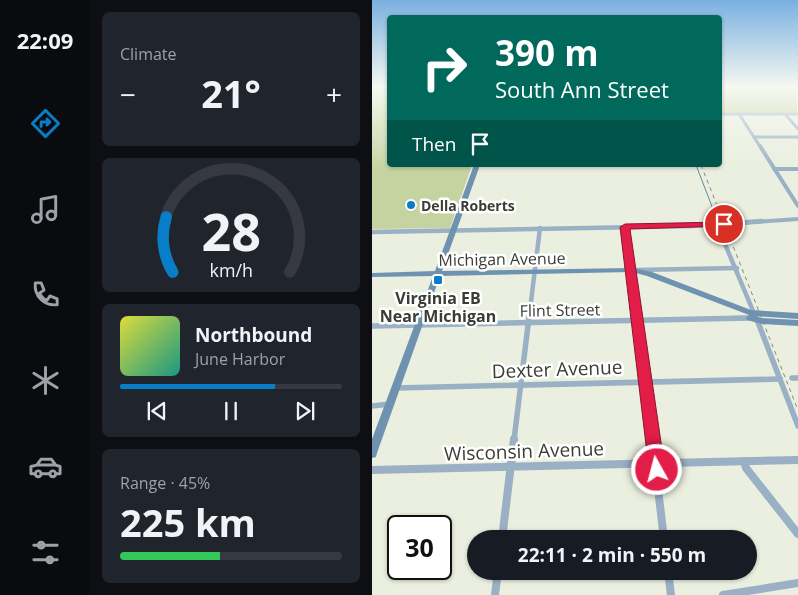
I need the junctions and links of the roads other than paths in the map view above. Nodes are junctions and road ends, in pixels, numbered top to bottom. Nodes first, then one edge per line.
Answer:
1 (740, 116) edge
2 (787, 116) edge
3 (798, 129) edge
4 (754, 137) junction
5 (798, 137) edge
6 (476, 167) edge
7 (774, 169) junction
8 (798, 169) edge
9 (798, 206) edge
10 (798, 219) edge
11 (717, 225) junction
12 (625, 227) junction
13 (540, 228) junction
14 (453, 230) junction
15 (372, 232) edge
16 (737, 268) junction
17 (632, 270) junction
18 (660, 270) junction
19 (535, 273) junction
20 (437, 274) junction
21 (372, 275) edge
22 (658, 278) junction
23 (798, 316) edge
24 (753, 317) junction
25 (638, 321) junction
26 (528, 323) junction
27 (798, 323) edge
28 (418, 325) junction
29 (372, 326) edge
30 (780, 379) junction
31 (646, 382) junction
32 (521, 385) junction
33 (396, 388) junction
34 (390, 404) junction
35 (372, 406) edge
36 (798, 426) edge
37 (372, 453) edge
38 (798, 460) edge
39 (744, 461) junction
40 (656, 463) junction
41 (511, 468) junction
42 (372, 470) edge
43 (503, 530) edge
44 (663, 530) edge
45 (798, 534) edge
46 (497, 580) edge
47 (669, 580) edge
48 (798, 583) edge
49 (495, 595) edge
50 (671, 595) edge
51 (723, 595) edge

1 - 4 street
2 - 3 street
4 - 5 street
4 - 7 street
6 - 14 main road
7 - 8 street
7 - 9 street
10 - 11 street
11 - 12 street
11 - 16 street
12 - 13 street
12 - 17 street
13 - 14 street
13 - 19 street
14 - 15 street
14 - 20 main road
16 - 18 street
16 - 24 street
17 - 18 street
17 - 19 main road, Michigan Avenue
17 - 22 main road, Michigan Avenue
17 - 24 main road, Michigan Avenue
17 - 25 street
18 - 22 street
19 - 20 main road, Michigan Avenue
19 - 26 street
20 - 21 main road, Michigan Avenue
20 - 28 main road
22 - 24 main road, Michigan Avenue
23 - 24 main road, Michigan Avenue
24 - 25 street, Flint Street
24 - 27 main road, Michigan Avenue
24 - 30 street
25 - 26 street, Flint Street
25 - 31 street
26 - 28 street, Flint Street
26 - 32 street
28 - 29 street, Flint Street
28 - 33 main road
30 - 31 street, Dexter Avenue
30 - 36 street
31 - 32 street, Dexter Avenue
31 - 40 street
32 - 33 street, Dexter Avenue
32 - 41 street
33 - 34 main road
34 - 35 street
34 - 37 main road
38 - 39 street, Wisconsin Avenue
39 - 40 street, Wisconsin Avenue
39 - 45 street
40 - 41 street, Wisconsin Avenue
40 - 44 street
41 - 42 street, Wisconsin Avenue
41 - 43 street
46 - 49 street
47 - 50 street
48 - 51 street

